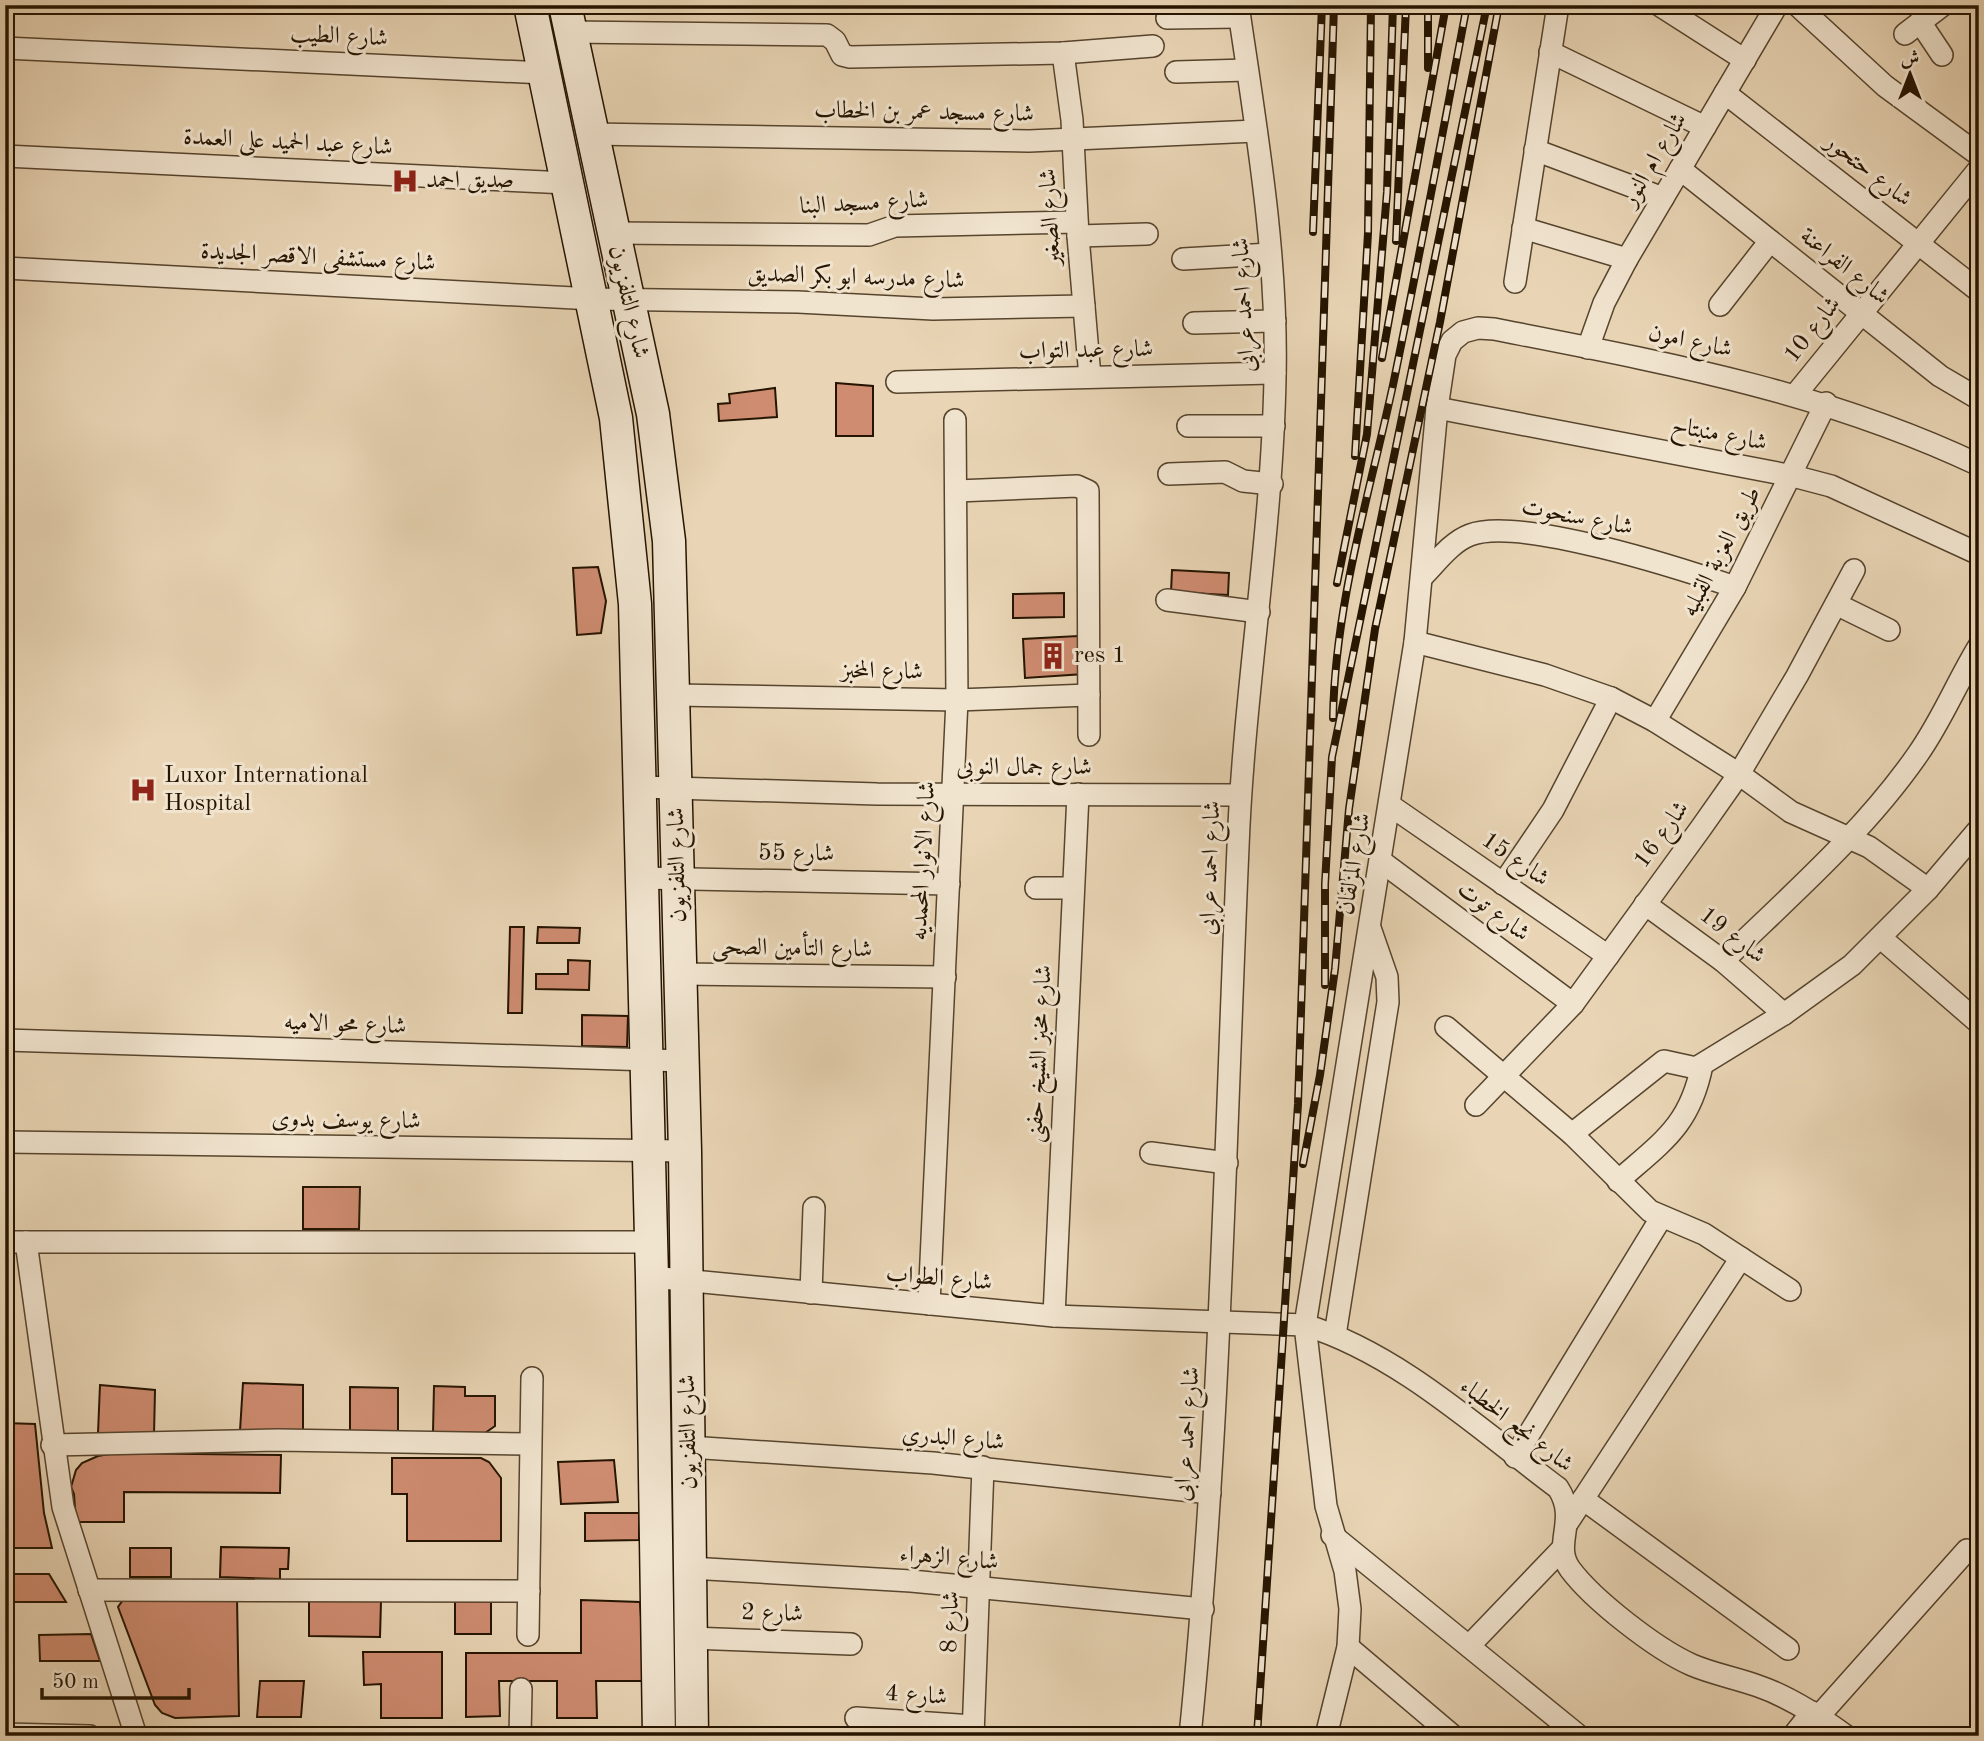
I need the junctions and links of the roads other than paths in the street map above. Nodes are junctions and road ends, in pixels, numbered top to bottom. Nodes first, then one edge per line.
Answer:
1 (530, 5) edge
2 (1558, 5) edge
3 (1659, 5) edge
4 (1777, 5) edge
5 (1797, 5) edge
6 (1942, 5) edge
7 (1238, 11) edge
8 (1167, 18) dead end
9 (567, 19) edge
10 (1153, 46) dead end
11 (5, 48) edge
12 (1550, 52) junction
13 (1063, 53) junction
14 (1942, 55) dead end
15 (1745, 60) junction
16 (1247, 70) junction
17 (1176, 72) dead end
18 (544, 73) junction
19 (1725, 93) junction
20 (1705, 127) junction
21 (1256, 131) junction
22 (591, 134) junction
23 (1073, 140) junction
24 (1535, 150) junction
25 (1979, 155) edge
26 (5, 156) edge
27 (1680, 169) junction
28 (1979, 169) edge
29 (567, 183) junction
30 (1663, 198) junction
31 (1523, 228) junction
32 (1077, 229) junction
33 (1147, 234) dead end
34 (1770, 242) junction
35 (1918, 243) junction
36 (616, 247) junction
37 (1270, 254) junction
38 (1627, 258) junction
39 (1183, 259) dead end
40 (584, 262) junction
41 (5, 268) edge
42 (1515, 282) dead end
43 (1979, 291) edge
44 (593, 299) junction
45 (627, 299) junction
46 (1720, 305) dead end
47 (1084, 306) junction
48 (1860, 313) junction
49 (1275, 321) junction
50 (1194, 323) dead end
51 (1588, 348) junction
52 (1275, 373) junction
53 (1090, 377) junction
54 (897, 382) dead end
55 (1796, 394) junction
56 (1979, 399) edge
57 (1826, 403) junction
58 (1437, 408) junction
59 (955, 420) dead end
60 (1188, 426) dead end
61 (1274, 426) junction
62 (1979, 465) edge
63 (1169, 474) dead end
64 (1793, 476) junction
65 (1272, 484) junction
66 (957, 491) junction
67 (1979, 554) edge
68 (1854, 570) dead end
69 (1422, 577) junction
70 (1735, 587) junction
71 (1167, 600) dead end
72 (635, 604) junction
73 (1836, 604) junction
74 (673, 605) junction
75 (1259, 612) junction
76 (1889, 631) dead end
77 (1416, 642) junction
78 (1979, 646) edge
79 (1973, 672) edge
80 (675, 695) junction
81 (1089, 695) junction
82 (1611, 698) junction
83 (957, 700) junction
84 (1655, 721) junction
85 (1089, 735) dead end
86 (1739, 774) junction
87 (640, 787) junction
88 (676, 788) junction
89 (953, 794) junction
90 (1078, 794) junction
91 (1240, 794) junction
92 (1391, 806) junction
93 (1979, 829) edge
94 (1850, 838) junction
95 (1382, 862) junction
96 (642, 878) junction
97 (678, 878) junction
98 (949, 884) junction
99 (1503, 884) junction
100 (1036, 888) dead end
101 (1073, 888) junction
102 (1928, 889) junction
103 (1645, 904) junction
104 (1370, 929) junction
105 (1881, 938) junction
106 (1608, 956) junction
107 (1723, 961) junction
108 (681, 974) junction
109 (945, 977) junction
110 (1573, 1004) junction
111 (1784, 1014) junction
112 (1979, 1023) edge
113 (1446, 1027) dead end
114 (5, 1040) edge
115 (646, 1060) junction
116 (683, 1061) junction
117 (1702, 1065) junction
118 (1504, 1076) junction
119 (1476, 1105) dead end
120 (1572, 1134) junction
121 (5, 1142) edge
122 (649, 1151) junction
123 (685, 1152) junction
124 (1151, 1153) dead end
125 (1227, 1163) junction
126 (1618, 1181) junction
127 (814, 1208) dead end
128 (1661, 1218) junction
129 (16, 1241) edge
130 (651, 1242) junction
131 (1741, 1258) junction
132 (652, 1277) junction
133 (687, 1281) junction
134 (1790, 1290) dead end
135 (811, 1293) junction
136 (929, 1304) junction
137 (1054, 1316) junction
138 (1222, 1320) junction
139 (1305, 1325) junction
140 (1335, 1335) junction
141 (532, 1378) dead end
142 (52, 1444) junction
143 (530, 1444) junction
144 (689, 1447) junction
145 (1516, 1457) junction
146 (983, 1467) junction
147 (1210, 1493) junction
148 (1583, 1499) junction
149 (1568, 1522) junction
150 (1332, 1535) junction
151 (1563, 1548) junction
152 (1967, 1550) dead end
153 (690, 1568) junction
154 (978, 1588) junction
155 (89, 1590) junction
156 (529, 1591) junction
157 (1203, 1609) junction
158 (528, 1635) dead end
159 (691, 1638) junction
160 (850, 1644) dead end
161 (1469, 1646) junction
162 (1348, 1647) junction
163 (1788, 1649) dead end
164 (521, 1689) dead end
165 (1815, 1714) junction
166 (856, 1718) dead end
167 (973, 1731) edge
168 (5, 1734) edge
169 (90, 1736) edge
170 (136, 1736) edge
171 (520, 1736) edge
172 (659, 1736) edge
173 (692, 1736) edge
174 (1190, 1736) edge
175 (1326, 1736) edge
176 (1453, 1736) edge
177 (1579, 1736) edge
178 (1793, 1736) edge
179 (1846, 1736) edge

1 - 18 main road, شارع التلفزيون
2 - 12 street
3 - 15 street
4 - 15 street, شارع ام النور
5 - 25 street
6 - 14 street
7 - 8 street
7 - 16 street, شارع احمد عرابى
9 - 13 street
9 - 22 main road, شارع التلفزيون
10 - 13 street
11 - 18 street, شارع الطيب
12 - 20 street
12 - 24 street
13 - 23 street, شارع الصغير
15 - 19 street, شارع ام النور
16 - 17 street
16 - 21 street, شارع احمد عرابى
18 - 29 main road, شارع التلفزيون
19 - 20 street, شارع ام النور
19 - 35 street, شارع حتحور
20 - 27 street, شارع ام النور
21 - 23 street, شارع مسجد عمر بن الخطاب
21 - 37 street, شارع احمد عرابى
22 - 23 street, شارع مسجد عمر بن الخطاب
22 - 36 main road, شارع التلفزيون
23 - 32 street, شارع الصغير
24 - 30 street
24 - 31 street
26 - 29 street, شارع عبد الحميد على العمدة
27 - 30 street, شارع ام النور
27 - 34 street, شارع الفراعنة
28 - 35 street, شارع 10
29 - 40 main road, شارع التلفزيون
30 - 38 street, شارع ام النور
31 - 38 street
31 - 42 street
32 - 33 street, شارع مسجد البنا
32 - 36 street, شارع مسجد البنا
32 - 47 street, شارع الصغير
34 - 46 street
34 - 48 street, شارع الفراعنة
35 - 43 street, شارع حتحور
35 - 48 street, شارع 10
36 - 40 main road
36 - 45 main road, شارع التلفزيون
37 - 39 street
37 - 49 street, شارع احمد عرابى
38 - 51 street, شارع ام النور
40 - 44 main road, شارع التلفزيون
41 - 44 street, شارع مستشفى الاقصر الجديدة
44 - 45 street, شارع مستشفى الاقصر الجديدة
44 - 72 main road, شارع التلفزيون
45 - 47 street, شارع مدرسه ابو بكر الصديق
45 - 74 main road, شارع التلفزيون
47 - 53 street, شارع الصغير
48 - 55 street, شارع 10
48 - 56 street, شارع الفراعنة
49 - 50 street
49 - 52 street, شارع احمد عرابى
51 - 55 street, شارع امون
51 - 58 street, شارع امون
52 - 53 street, شارع عبد التواب
52 - 61 street, شارع احمد عرابى
53 - 54 street, شارع عبد التواب
55 - 57 street, شارع امون
57 - 62 street, شارع امون
57 - 64 street, طريق العزبة القبليه
58 - 64 street, شارع منبتاح
58 - 69 street, شارع المزلقان
59 - 66 street, شارع الانوار المحمديه
60 - 61 street
61 - 65 street, شارع احمد عرابى
63 - 65 street
64 - 67 street, شارع منبتاح
64 - 70 street, طريق العزبة القبليه
65 - 75 street, شارع احمد عرابى
66 - 81 street
66 - 83 street, شارع الانوار المحمديه
68 - 73 street, شارع 16
69 - 70 street, شارع سنحوت
69 - 77 street, شارع المزلقان
70 - 84 street, طريق العزبة القبليه
71 - 75 street
72 - 74 main road
72 - 87 main road, شارع التلفزيون
73 - 76 street
73 - 86 street, شارع 16
74 - 80 main road, شارع التلفزيون
75 - 91 street, شارع احمد عرابى
77 - 82 street
77 - 92 street, شارع المزلقان
78 - 79 street
79 - 94 street
80 - 83 street, شارع المخبز
80 - 88 main road, شارع التلفزيون
81 - 83 street, شارع المخبز
81 - 85 street
82 - 84 street
82 - 99 street
83 - 89 street, شارع الانوار المحمديه
84 - 86 street
86 - 94 street
86 - 103 street, شارع 16
87 - 88 street, شارع جمال النوبى
87 - 96 main road, شارع التلفزيون
88 - 89 street, شارع جمال النوبى
88 - 97 main road, شارع التلفزيون
89 - 90 street, شارع جمال النوبى
89 - 98 street, شارع الانوار المحمديه
90 - 91 street, شارع جمال النوبى
90 - 101 street, شارع مخبز الشيخ حفنى
91 - 125 street, شارع احمد عرابى
92 - 95 street, شارع المزلقان
92 - 99 street, شارع 15
93 - 102 street
94 - 102 street
94 - 107 street
95 - 104 street, شارع المزلقان
95 - 110 street, شارع توت
96 - 97 street, شارع 55
96 - 115 main road, شارع التلفزيون
97 - 98 street, شارع 55
97 - 108 main road, شارع التلفزيون
98 - 109 street, شارع الانوار المحمديه
99 - 106 street, شارع 15
100 - 101 street
101 - 137 street, شارع مخبز الشيخ حفنى
102 - 105 street
103 - 106 street, شارع 16
103 - 107 street, شارع 19
104 - 139 street, شارع المزلقان
104 - 140 street
105 - 111 street
105 - 112 street
106 - 110 street, شارع 16
107 - 111 street, شارع 19
108 - 109 street, شارع التأمين الصحى
108 - 116 main road, شارع التلفزيون
109 - 136 street, شارع الانوار المحمديه
110 - 118 street, شارع 16
111 - 117 street
113 - 118 street
114 - 115 street, شارع محو الاميه
115 - 116 street, شارع محو الاميه
115 - 122 main road, شارع التلفزيون
116 - 123 main road, شارع التلفزيون
117 - 120 street
117 - 126 street
118 - 119 street, شارع 16
118 - 120 street
120 - 126 street
121 - 122 street, شارع يوسف بدوى
122 - 123 street, شارع يوسف بدوى
122 - 130 main road, شارع التلفزيون
123 - 133 main road, شارع التلفزيون
124 - 125 street
125 - 138 street, شارع احمد عرابى
126 - 128 street
127 - 135 street
128 - 131 street
128 - 145 street
129 - 130 street
129 - 142 street
130 - 132 main road, شارع التلفزيون
131 - 134 street
131 - 148 street
132 - 133 street, شارع الطواب
132 - 172 main road, شارع التلفزيون
133 - 135 street, شارع الطواب
133 - 144 main road, شارع التلفزيون
135 - 136 street, شارع الطواب
136 - 137 street, شارع الطواب
137 - 138 street, شارع الطواب
138 - 139 street, شارع نجع الخطباء
138 - 147 street, شارع احمد عرابى
139 - 140 street, شارع نجع الخطباء
139 - 150 street, شارع المزلقان
140 - 145 street, شارع نجع الخطباء
141 - 143 street
142 - 143 street
142 - 155 street
143 - 156 street
144 - 146 street, شارع البدري
144 - 153 main road, شارع التلفزيون
145 - 149 street, شارع نجع الخطباء
146 - 147 street, شارع البدري
146 - 154 street, شارع 8
147 - 157 street, شارع احمد عرابى
148 - 149 street
148 - 163 street
149 - 151 street, شارع نجع الخطباء
150 - 161 street
150 - 162 street, شارع المزلقان
151 - 161 street
151 - 165 street
152 - 165 street
153 - 154 street, شارع الزهراء
153 - 159 main road, شارع التلفزيون
154 - 157 street, شارع الزهراء
154 - 167 street, شارع 8
155 - 156 street
155 - 170 street
156 - 158 street
157 - 174 street, شارع احمد عرابى
159 - 160 street, شارع 2
159 - 173 main road, شارع التلفزيون
161 - 177 street
162 - 175 street, شارع المزلقان
162 - 176 street
164 - 171 street
165 - 178 street
165 - 179 street
166 - 167 street, شارع 4
168 - 169 street

